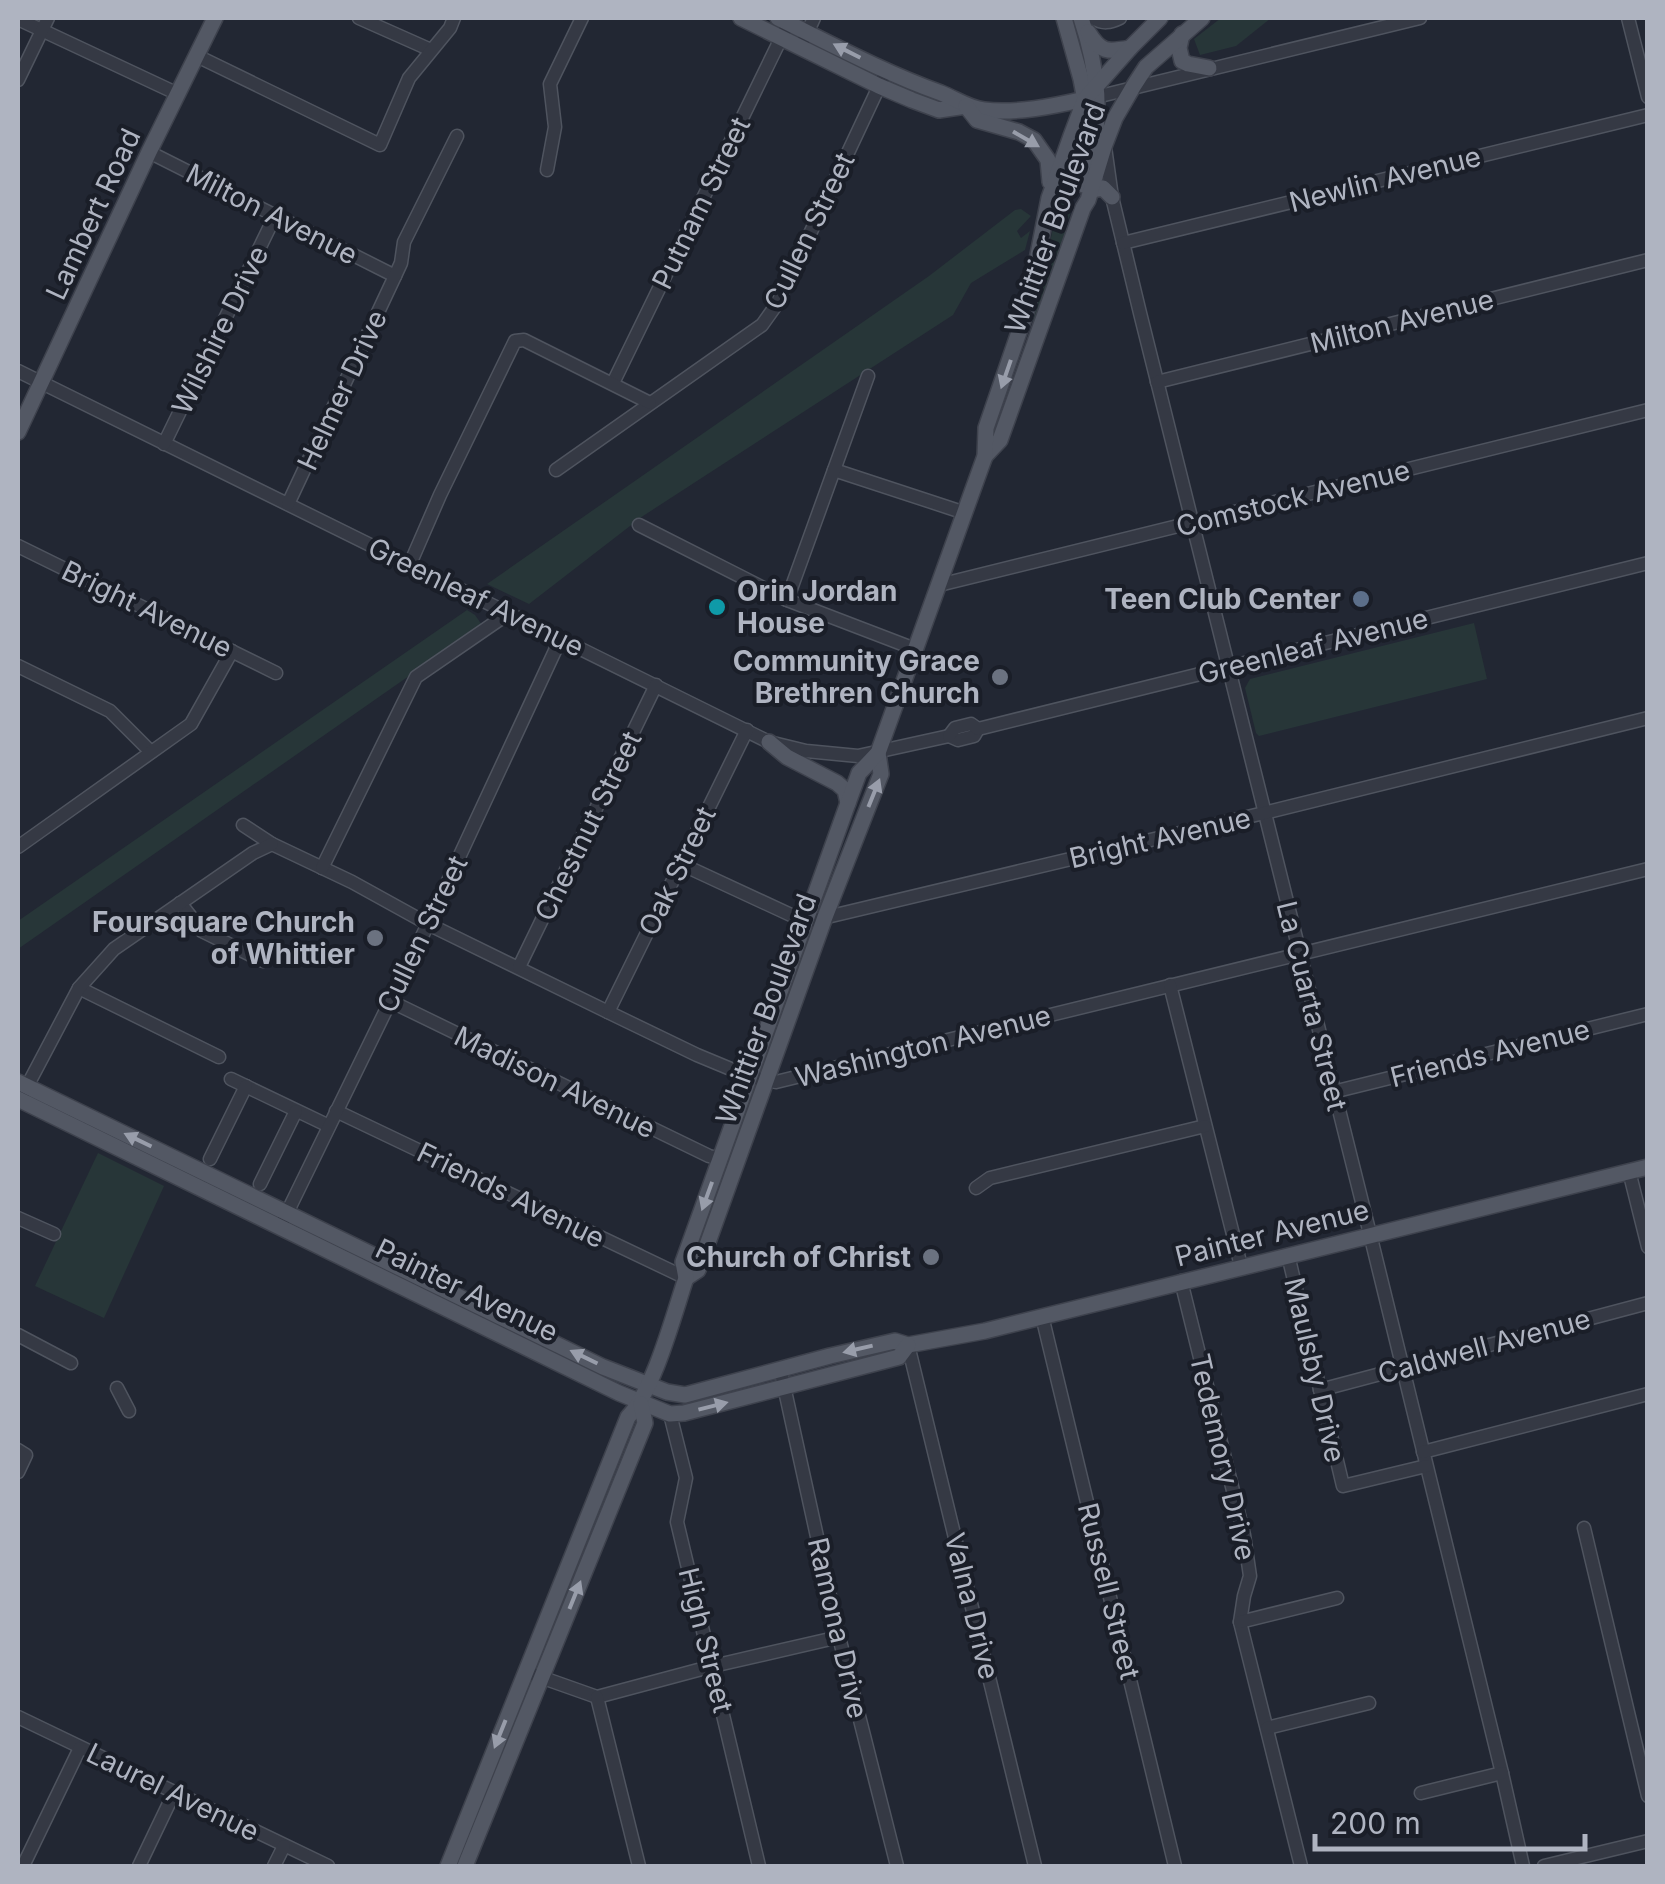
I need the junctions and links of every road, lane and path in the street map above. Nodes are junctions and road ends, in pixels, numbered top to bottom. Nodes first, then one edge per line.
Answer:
1 (48, 18) edge
2 (216, 18) edge
3 (359, 18) edge
4 (454, 18) edge
5 (582, 18) edge
6 (741, 18) edge
7 (1064, 18) edge
8 (1119, 18) edge
9 (1160, 18) edge
10 (1202, 18) edge
11 (1420, 18) edge
12 (1628, 18) edge
13 (18, 20) edge
14 (1086, 20) edge
15 (783, 26) edge
16 (41, 32) junction
17 (808, 32) edge
18 (1182, 34) junction
19 (1130, 48) junction
20 (430, 50) junction
21 (198, 56) junction
22 (1209, 68) junction
23 (883, 79) junction
24 (18, 80) edge
25 (1132, 87) junction
26 (178, 94) junction
27 (1093, 94) junction
28 (1648, 97) edge
29 (966, 106) junction
30 (1648, 114) edge
31 (457, 136) dead end
32 (1105, 144) junction
33 (149, 152) junction
34 (547, 170) dead end
35 (1087, 188) junction
36 (1112, 197) junction
37 (1049, 198) junction
38 (275, 216) junction
39 (1123, 243) junction
40 (1648, 260) edge
41 (395, 276) junction
42 (18, 371) edge
43 (868, 376) dead end
44 (1157, 382) junction
45 (41, 383) junction
46 (613, 383) junction
47 (650, 403) junction
48 (1648, 410) edge
49 (18, 432) edge
50 (164, 444) junction
51 (985, 456) junction
52 (556, 470) dead end
53 (834, 470) junction
54 (288, 504) junction
55 (965, 513) junction
56 (1192, 522) junction
57 (639, 525) dead end
58 (18, 546) edge
59 (1648, 563) edge
60 (410, 564) junction
61 (939, 585) junction
62 (786, 600) junction
63 (509, 613) junction
64 (560, 640) junction
65 (915, 650) junction
66 (232, 651) junction
67 (18, 666) edge
68 (1228, 667) junction
69 (276, 673) dead end
70 (656, 685) junction
71 (1648, 718) edge
72 (747, 730) junction
73 (770, 742) junction
74 (151, 752) junction
75 (878, 753) junction
76 (848, 803) junction
77 (1264, 813) junction
78 (243, 825) dead end
79 (272, 844) junction
80 (18, 847) edge
81 (681, 864) junction
82 (322, 868) junction
83 (1648, 869) edge
84 (180, 904) junction
85 (825, 918) junction
86 (806, 922) junction
87 (428, 924) junction
88 (1299, 954) junction
89 (263, 961) dead end
90 (519, 967) junction
91 (1170, 985) junction
92 (79, 988) junction
93 (390, 1001) junction
94 (608, 1012) junction
95 (1648, 1014) edge
96 (220, 1057) dead end
97 (758, 1078) junction
98 (232, 1079) dead end
99 (246, 1086) junction
100 (20, 1092) edge
101 (1334, 1092) junction
102 (336, 1110) junction
103 (296, 1111) junction
104 (328, 1126) junction
105 (1205, 1126) junction
106 (210, 1159) dead end
107 (721, 1160) junction
108 (1648, 1167) edge
109 (1629, 1171) junction
110 (260, 1184) dead end
111 (976, 1188) dead end
112 (18, 1218) edge
113 (283, 1221) junction
114 (54, 1234) dead end
115 (1370, 1234) junction
116 (1648, 1247) edge
117 (324, 1248) junction
118 (1288, 1255) junction
119 (375, 1256) junction
120 (1241, 1266) junction
121 (686, 1278) junction
122 (1181, 1282) junction
123 (1648, 1303) edge
124 (1042, 1316) junction
125 (18, 1336) edge
126 (908, 1345) junction
127 (71, 1363) dead end
128 (1402, 1368) junction
129 (780, 1371) junction
130 (648, 1384) junction
131 (117, 1388) dead end
132 (785, 1388) junction
133 (1320, 1390) junction
134 (1648, 1394) edge
135 (641, 1404) junction
136 (129, 1411) dead end
137 (670, 1414) junction
138 (22, 1452) edge
139 (1425, 1459) junction
140 (18, 1472) edge
141 (1584, 1528) dead end
142 (1337, 1598) dead end
143 (1240, 1622) junction
144 (838, 1637) junction
145 (713, 1666) junction
146 (534, 1674) junction
147 (598, 1697) junction
148 (1370, 1702) dead end
149 (18, 1718) edge
150 (1267, 1728) junction
151 (80, 1748) junction
152 (1502, 1774) junction
153 (174, 1793) junction
154 (1421, 1793) dead end
155 (1648, 1796) edge
156 (1648, 1841) edge
157 (284, 1846) junction
158 (23, 1866) edge
159 (139, 1866) edge
160 (274, 1866) edge
161 (328, 1866) edge
162 (448, 1866) edge
163 (465, 1866) edge
164 (639, 1866) edge
165 (759, 1866) edge
166 (896, 1866) edge
167 (1036, 1866) edge
168 (1175, 1866) edge
169 (1302, 1866) edge
170 (1523, 1866) edge
171 (1544, 1866) edge

1 - 16 street
2 - 21 main road, Lambert Road
3 - 20 street
4 - 20 street
5 - 34 street
6 - 15 main road
7 - 27 main road
8 - 14 street
9 - 19 main road, Whittier Boulevard
10 - 18 main road, Whittier Boulevard
11 - 22 street
12 - 28 street
13 - 16 street
14 - 19 main road
14 - 27 main road
15 - 17 main road
15 - 46 street, Putnam Street
16 - 24 street
16 - 26 street
17 - 23 main road
18 - 22 main road
18 - 25 main road, Whittier Boulevard
19 - 27 main road, Whittier Boulevard
20 - 21 street
21 - 26 main road, Lambert Road
22 - 25 street
23 - 29 main road
23 - 47 street, Cullen Street
25 - 27 street
25 - 32 main road, Whittier Boulevard
26 - 33 main road, Lambert Road
27 - 29 main road
27 - 35 main road
27 - 37 main road, Whittier Boulevard
29 -> 37 main road
30 - 39 street, Newlin Avenue
31 - 41 street, Helmer Drive
32 - 35 main road, Whittier Boulevard
32 - 36 street, La Cuarta Street
33 - 38 street, Milton Avenue
33 - 45 main road, Lambert Road
35 - 36 main road
35 - 51 main road, Whittier Boulevard
36 - 39 street, La Cuarta Street
37 -> 51 main road, Whittier Boulevard
38 - 41 street, Milton Avenue
38 - 50 street, Wilshire Drive
39 - 44 street, La Cuarta Street
40 - 44 street, Milton Avenue
41 - 54 street, Helmer Drive
42 - 45 street, Greenleaf Avenue
43 - 53 street
44 - 56 street, La Cuarta Street
45 - 49 main road, Lambert Road
45 - 50 street, Greenleaf Avenue
46 - 47 street
46 - 60 street
47 - 52 street, Cullen Street
48 - 56 street, Comstock Avenue
50 - 54 street, Greenleaf Avenue
51 - 55 main road, Whittier Boulevard
53 - 55 street
53 - 62 street
54 - 60 street, Greenleaf Avenue
55 - 61 main road, Whittier Boulevard
56 - 61 street, Comstock Avenue
56 - 68 street, La Cuarta Street
57 - 62 street
58 - 66 street, Bright Avenue
59 - 68 street, Greenleaf Avenue
60 - 63 street, Greenleaf Avenue
61 - 65 main road, Whittier Boulevard
62 - 65 street
63 - 64 street, Greenleaf Avenue
63 - 82 street
64 - 70 street, Greenleaf Avenue
64 - 87 street, Cullen Street
65 - 75 main road, Whittier Boulevard
66 - 69 street, Bright Avenue
66 - 74 street
67 - 74 street
68 - 75 street, Greenleaf Avenue
68 - 77 street, La Cuarta Street
70 - 72 street, Greenleaf Avenue
70 - 90 street, Chestnut Street
71 - 77 street, Bright Avenue
72 - 73 street, Greenleaf Avenue
72 - 81 street, Oak Street
73 - 75 street, Greenleaf Avenue
73 - 76 main road
74 - 80 street
75 - 76 main road, Whittier Boulevard
85 -> 75 main road, Whittier Boulevard
76 - 86 main road, Whittier Boulevard
77 - 85 street, Bright Avenue
77 - 88 street, La Cuarta Street
78 - 79 street
79 - 82 street
79 - 84 street
81 - 86 street
81 - 94 street, Oak Street
82 - 87 street
83 - 88 street, Washington Avenue
84 - 89 street
84 - 92 street
85 - 86 street, Bright Avenue
85 - 97 main road, Whittier Boulevard
86 - 97 main road, Whittier Boulevard
87 - 90 street
87 - 93 street, Cullen Street
88 - 91 street, Washington Avenue
88 - 101 street, La Cuarta Street
90 - 94 street
91 - 97 street, Washington Avenue
91 - 105 street
92 - 96 street
92 - 100 street
93 - 102 street, Cullen Street
93 - 107 street, Madison Avenue
94 - 97 street
95 - 101 street, Friends Avenue
97 - 107 main road, Whittier Boulevard
97 - 121 main road, Whittier Boulevard
98 - 99 street
99 - 103 street
99 - 106 street
100 - 113 main road, Painter Avenue
101 - 115 street, La Cuarta Street
102 - 104 street, Cullen Street
102 - 121 street, Friends Avenue
103 - 104 street
103 - 110 street
104 - 113 street, Cullen Street
105 - 111 street
105 - 120 street
107 -> 121 main road, Whittier Boulevard
108 - 109 main road, Painter Avenue
109 - 115 main road, Painter Avenue
109 - 116 street
112 - 114 street
113 - 117 main road, Painter Avenue
113 - 119 main road, Painter Avenue
115 - 118 main road, Painter Avenue
115 - 128 street, La Cuarta Street
117 - 119 main road
117 - 135 main road, Painter Avenue
118 - 120 main road, Painter Avenue
118 - 133 street, Maulsby Drive
130 -> 119 main road, Painter Avenue
120 - 122 main road, Painter Avenue
121 - 130 main road, Whittier Boulevard
122 - 124 main road, Painter Avenue
122 - 143 street, Tedemory Drive
123 - 128 street, Caldwell Avenue
124 - 126 main road, Painter Avenue
124 - 168 street, Russell Street
125 - 127 street
126 -> 129 main road, Painter Avenue
126 - 132 main road, Painter Avenue
126 - 167 street, Valna Drive
128 - 133 street, Caldwell Avenue
128 - 139 street, La Cuarta Street
129 - 130 main road, Painter Avenue
129 - 132 street, Ramona Drive
130 - 135 main road, Whittier Boulevard
131 - 136 street
137 -> 132 main road, Painter Avenue
132 - 144 street, Ramona Drive
133 - 139 street, Maulsby Drive
134 - 139 street
135 - 137 main road, Painter Avenue
135 - 146 main road, Whittier Boulevard
137 - 145 street, High Street
138 - 140 street
139 - 152 street, La Cuarta Street
141 - 155 street
142 - 143 street
143 - 150 street, Tedemory Drive
144 - 145 street
144 - 166 street, Ramona Drive
145 - 147 street
145 - 165 street, High Street
146 - 147 street
146 -> 162 main road, Whittier Boulevard
146 - 163 main road, Whittier Boulevard
147 - 164 street
148 - 150 street
149 - 151 street, Laurel Avenue
150 - 169 street, Tedemory Drive
151 - 153 street, Laurel Avenue
151 - 158 street
152 - 154 street
152 - 170 street, La Cuarta Street
153 - 157 street, Laurel Avenue
153 - 159 street
156 - 171 street
157 - 160 street
157 - 161 street, Laurel Avenue

